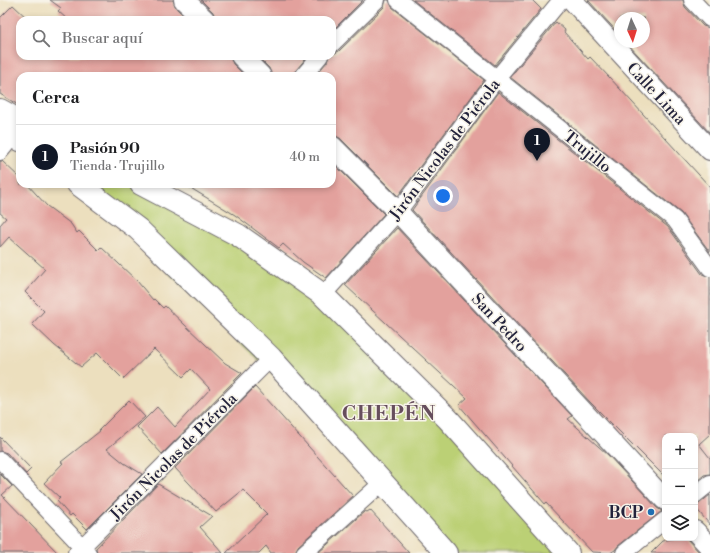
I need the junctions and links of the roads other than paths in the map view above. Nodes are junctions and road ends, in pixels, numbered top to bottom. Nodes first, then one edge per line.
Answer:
1 (184, 0) edge
2 (377, 0) edge
3 (398, 0) edge
4 (561, 0) edge
5 (572, 0) edge
6 (692, 0) edge
7 (201, 16) edge
8 (710, 19) edge
9 (336, 40) edge
10 (245, 60) edge
11 (317, 60) edge
12 (257, 72) edge
13 (306, 72) edge
14 (497, 78) junction
15 (0, 110) edge
16 (15, 131) edge
17 (336, 150) edge
18 (710, 150) edge
19 (0, 152) edge
20 (83, 188) edge
21 (149, 188) edge
22 (398, 212) junction
23 (710, 268) edge
24 (323, 295) junction
25 (271, 358) junction
26 (0, 460) edge
27 (383, 482) junction
28 (710, 483) edge
29 (698, 493) edge
30 (662, 497) edge
31 (662, 522) edge
32 (698, 534) edge
33 (710, 547) edge
34 (82, 551) edge
35 (304, 553) edge
36 (446, 553) edge
37 (568, 553) edge
38 (624, 553) edge

1 - 7 street
2 - 9 street
3 - 14 street, Trujillo
4 - 14 street, Jirón Nicolas de Piérola
5 - 18 street, Calle Lima
6 - 8 street
10 - 12 street
11 - 13 street
14 - 22 street, Jirón Nicolas de Piérola
14 - 23 street, Trujillo
15 - 16 main road
16 - 19 street
17 - 22 street, San Pedro
20 - 25 main road
21 - 24 main road
22 - 24 street, Jirón Nicolas de Piérola
22 - 30 street, San Pedro
24 - 37 main road
25 - 27 main road
25 - 34 street, Jirón Nicolas de Piérola
26 - 34 street
27 - 35 street
27 - 36 main road
28 - 29 street
31 - 38 street
32 - 33 street

